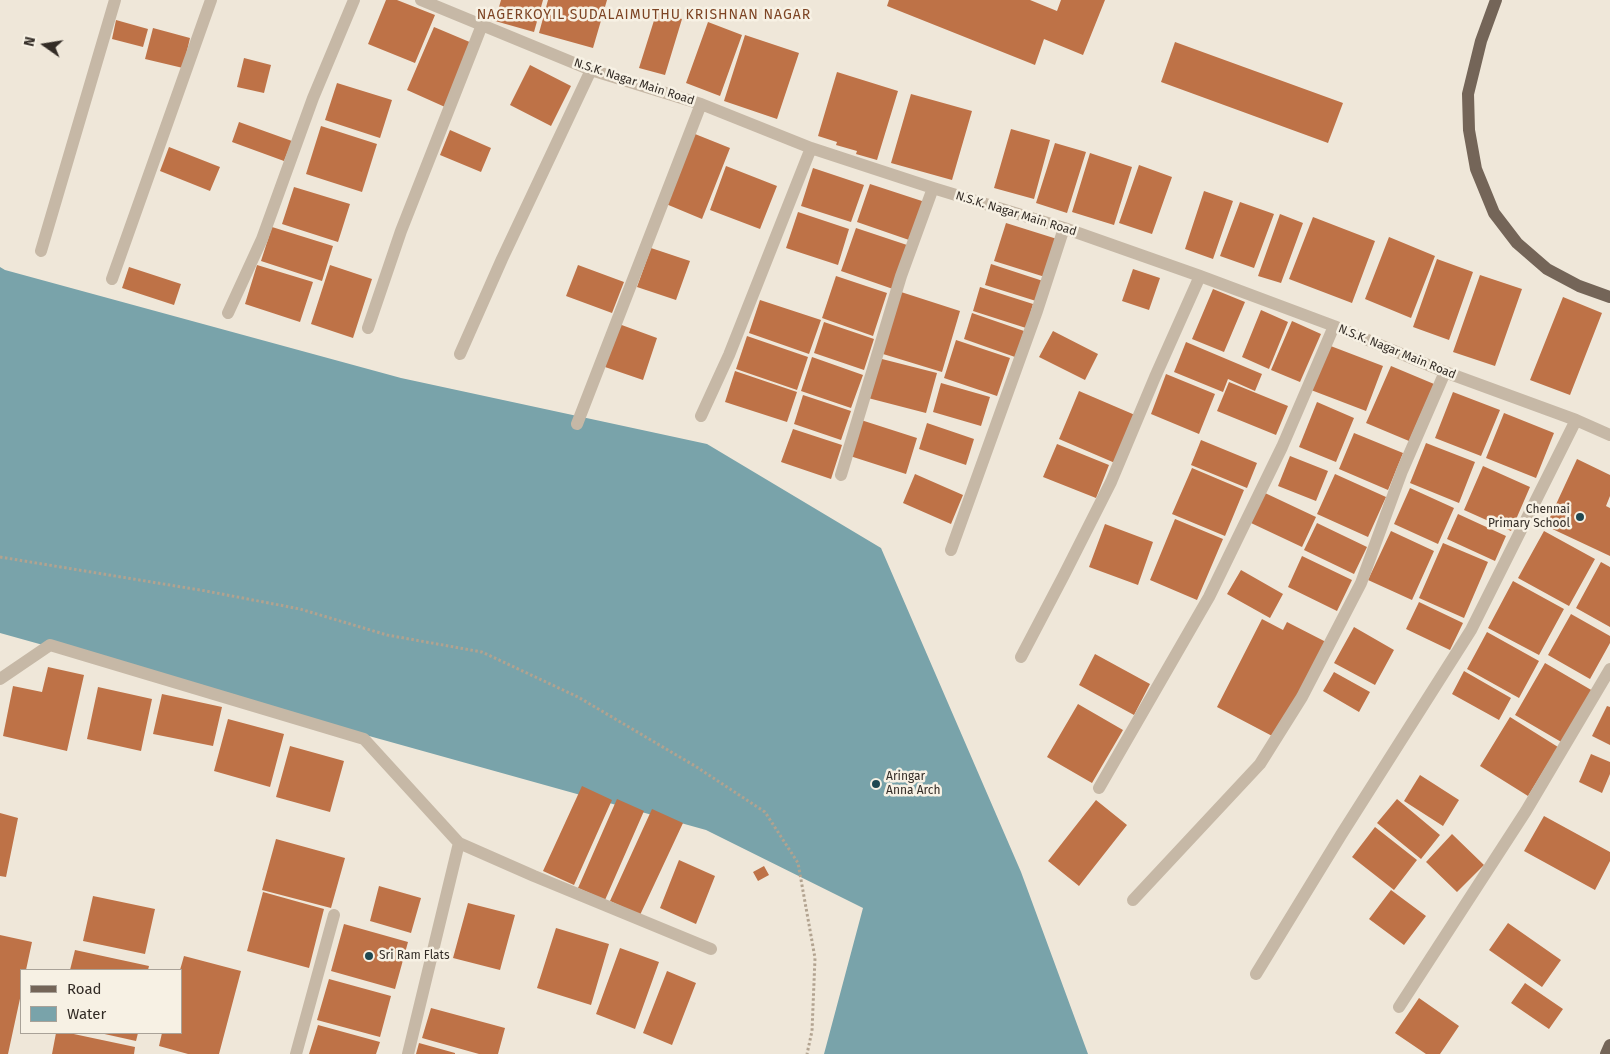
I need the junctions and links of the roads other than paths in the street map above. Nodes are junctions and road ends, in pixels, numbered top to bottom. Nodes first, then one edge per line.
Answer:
1 (115, 0) edge
2 (211, 0) edge
3 (354, 0) edge
4 (421, 0) edge
5 (1496, 0) edge
6 (482, 25) junction
7 (591, 70) junction
8 (701, 104) junction
9 (811, 148) junction
10 (933, 188) junction
11 (1064, 228) junction
12 (41, 251) dead end
13 (1200, 276) junction
14 (112, 280) dead end
15 (1610, 297) edge
16 (228, 313) dead end
17 (1334, 326) junction
18 (368, 328) dead end
19 (460, 354) dead end
20 (1445, 372) junction
21 (701, 416) dead end
22 (1576, 420) junction
23 (577, 424) dead end
24 (1610, 435) edge
25 (841, 475) dead end
26 (951, 550) dead end
27 (1021, 657) dead end
28 (1610, 669) edge
29 (0, 678) edge
30 (1099, 788) dead end
31 (459, 843) junction
32 (1133, 900) dead end
33 (334, 915) dead end
34 (711, 949) dead end
35 (1256, 974) dead end
36 (1399, 1007) dead end
37 (1610, 1045) edge
38 (296, 1054) edge
39 (408, 1054) edge
40 (1606, 1054) edge

1 - 12 street
2 - 14 street
3 - 16 street
4 - 6 street, N.S.K. Nagar Main Road
5 - 15 main road
6 - 7 street, N.S.K. Nagar Main Road
6 - 18 street
7 - 8 street, N.S.K. Nagar Main Road
7 - 19 street
8 - 9 street, N.S.K. Nagar Main Road
8 - 23 street
9 - 10 street, N.S.K. Nagar Main Road
9 - 21 street
10 - 11 street, N.S.K. Nagar Main Road
10 - 25 street
11 - 13 street, N.S.K. Nagar Main Road
11 - 26 street
13 - 17 street, N.S.K. Nagar Main Road
13 - 27 street
17 - 20 street, N.S.K. Nagar Main Road
17 - 30 street
20 - 22 street, N.S.K. Nagar Main Road
20 - 32 street
22 - 24 street, N.S.K. Nagar Main Road
22 - 35 street
28 - 36 street
29 - 31 street
31 - 34 street
31 - 39 street
33 - 38 street
37 - 40 main road

